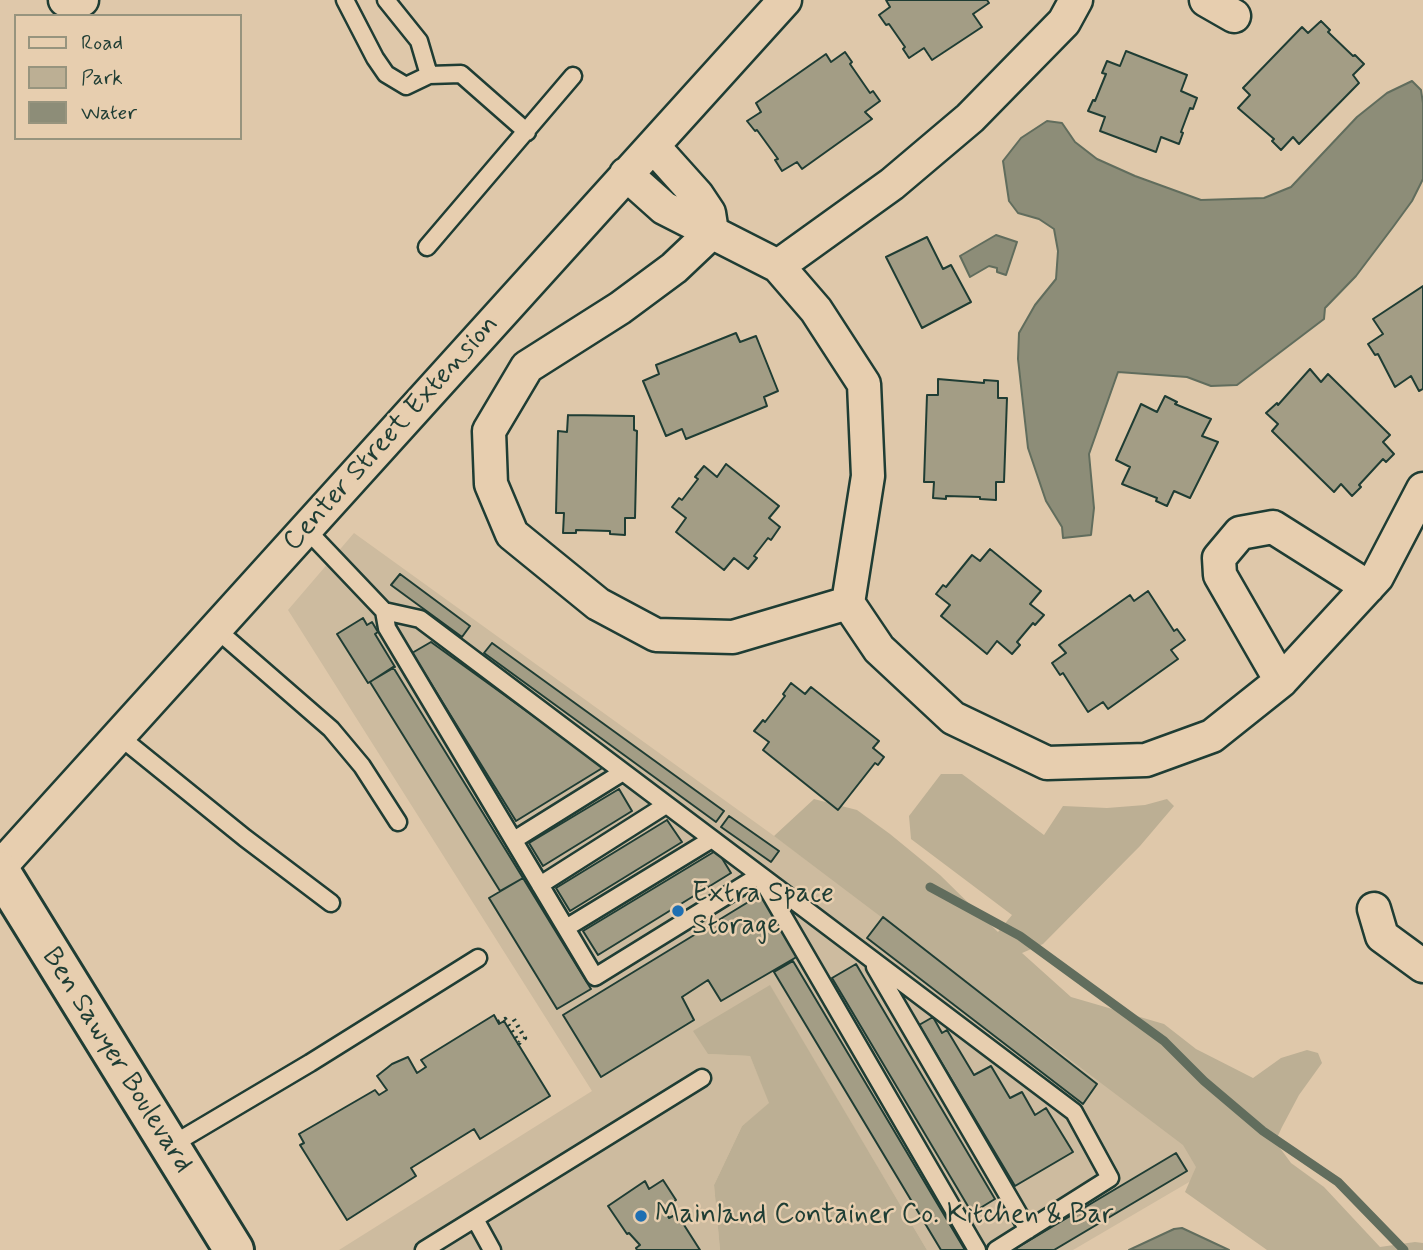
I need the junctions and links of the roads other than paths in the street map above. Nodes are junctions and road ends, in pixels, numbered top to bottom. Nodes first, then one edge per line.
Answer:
1 (345, 0) edge
2 (386, 0) edge
3 (785, 0) edge
4 (1076, 0) edge
5 (1206, 0) edge
6 (1234, 16) dead end
7 (429, 75) junction
8 (573, 76) dead end
9 (527, 132) junction
10 (653, 146) junction
11 (626, 174) junction
12 (712, 232) junction
13 (427, 247) dead end
14 (778, 266) junction
15 (1423, 489) edge
16 (306, 529) junction
17 (1368, 587) junction
18 (848, 603) junction
19 (384, 611) junction
20 (216, 629) junction
21 (1280, 681) junction
22 (120, 736) junction
23 (623, 772) junction
24 (666, 805) junction
25 (398, 822) dead end
26 (712, 839) junction
27 (514, 840) junction
28 (0, 869) edge
29 (760, 875) junction
30 (540, 885) junction
31 (331, 903) dead end
32 (1374, 909) dead end
33 (566, 928) junction
34 (478, 958) dead end
35 (871, 959) junction
36 (1423, 966) edge
37 (702, 1077) dead end
38 (168, 1147) junction
39 (475, 1219) junction
40 (1028, 1230) junction
41 (234, 1250) edge
42 (424, 1250) edge
43 (492, 1250) edge
44 (977, 1250) edge
45 (996, 1250) edge

1 - 7 lane
2 - 7 lane
3 - 10 street, Center Street Extension
4 - 14 street
5 - 6 street
7 - 9 lane
8 - 9 lane
9 - 13 lane
10 - 11 street, Center Street Extension
10 - 12 street
11 - 12 street
11 - 16 street, Center Street Extension
12 - 14 street
12 - 18 street
14 - 18 street
15 - 17 street
16 - 19 lane
16 - 20 street, Center Street Extension
17 - 21 street
17 - 21 street
18 - 21 street
19 - 23 lane
19 - 27 lane
20 - 22 street, Center Street Extension
20 - 25 lane
22 - 28 street, Center Street Extension
22 - 31 lane
23 - 24 lane
23 - 27 lane
24 - 26 lane
24 - 30 lane
26 - 29 lane
26 - 33 lane
27 - 30 lane
28 - 38 main road, Ben Sawyer Boulevard
29 - 33 lane
29 - 35 lane
29 - 44 lane
30 - 33 lane
32 - 36 street
34 - 38 lane
35 - 40 lane
35 - 40 lane
37 - 39 lane
38 - 41 main road, Ben Sawyer Boulevard
39 - 42 lane
39 - 43 lane
40 - 45 lane

